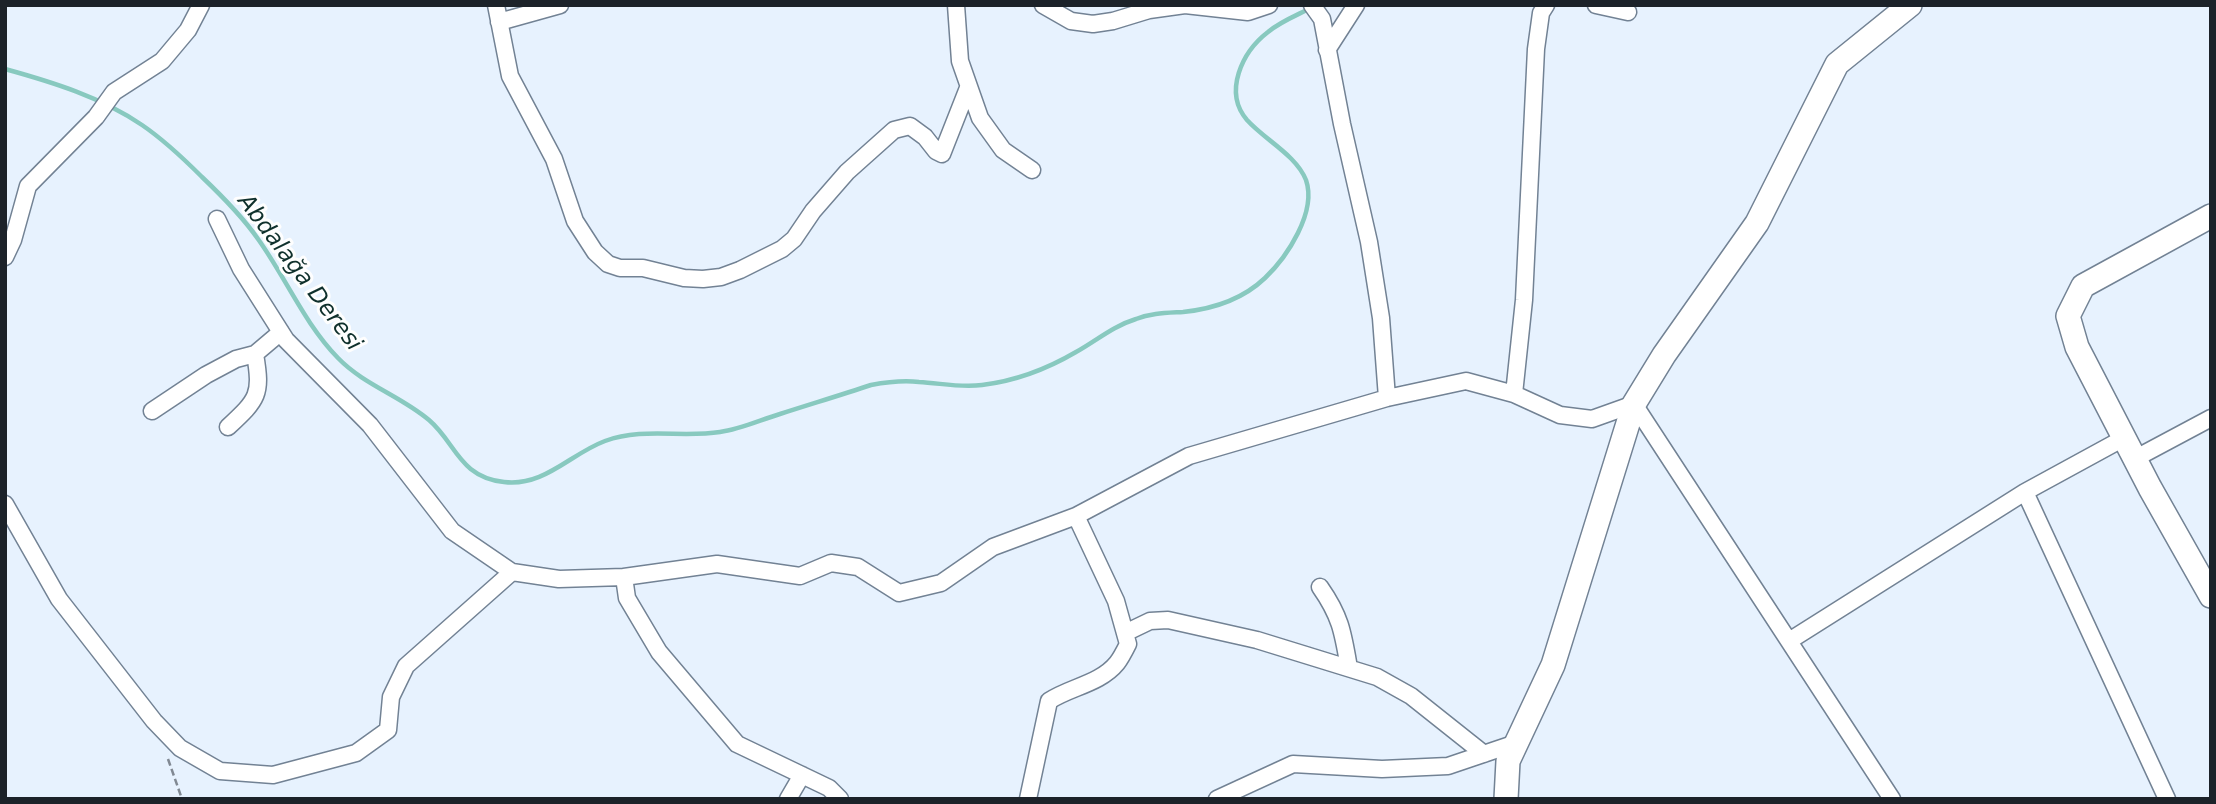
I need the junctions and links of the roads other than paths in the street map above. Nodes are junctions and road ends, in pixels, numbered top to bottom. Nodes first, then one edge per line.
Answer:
1 (201, 5) edge
2 (560, 5) edge
3 (956, 5) edge
4 (1043, 5) edge
5 (1269, 5) edge
6 (1312, 5) edge
7 (1356, 5) edge
8 (1546, 5) edge
9 (1596, 5) edge
10 (1910, 5) edge
11 (1628, 12) dead end
12 (498, 13) edge
13 (1327, 50) junction
14 (968, 88) junction
15 (1032, 170) dead end
16 (2211, 216) edge
17 (217, 219) dead end
18 (5, 257) edge
19 (281, 332) junction
20 (255, 354) junction
21 (1514, 394) junction
22 (1387, 398) junction
23 (1634, 404) junction
24 (152, 411) dead end
25 (2211, 418) edge
26 (228, 427) dead end
27 (2124, 438) junction
28 (2136, 458) junction
29 (2025, 492) junction
30 (5, 504) edge
31 (1076, 516) junction
32 (512, 572) junction
33 (624, 577) junction
34 (1320, 587) dead end
35 (2211, 596) edge
36 (1125, 633) junction
37 (1789, 641) junction
38 (1349, 668) junction
39 (1516, 744) junction
40 (1484, 754) junction
41 (802, 775) junction
42 (788, 799) edge
43 (840, 799) edge
44 (1028, 799) edge
45 (1217, 799) edge
46 (1506, 799) edge
47 (1892, 799) edge
48 (2167, 799) edge

1 - 18 street
2 - 12 street
3 - 14 street
4 - 5 street
6 - 13 street
7 - 13 street
8 - 21 street
9 - 11 street
10 - 23 street
12 - 14 street
13 - 22 street
14 - 15 street
16 - 27 street
17 - 19 street
19 - 20 street
19 - 32 street
20 - 24 street
20 - 26 street
21 - 22 street
21 - 23 street
22 - 31 street
23 - 37 street
23 - 39 street
25 - 28 street
27 - 28 street
27 - 29 street
28 - 35 street
29 - 37 street
29 - 48 street
30 - 32 street
31 - 33 street
31 - 36 street
32 - 33 street
33 - 41 street
34 - 38 street
36 - 38 street
36 - 44 street
37 - 47 street
38 - 40 street
39 - 40 street
39 - 46 street
40 - 45 street
41 - 42 street
41 - 43 street

